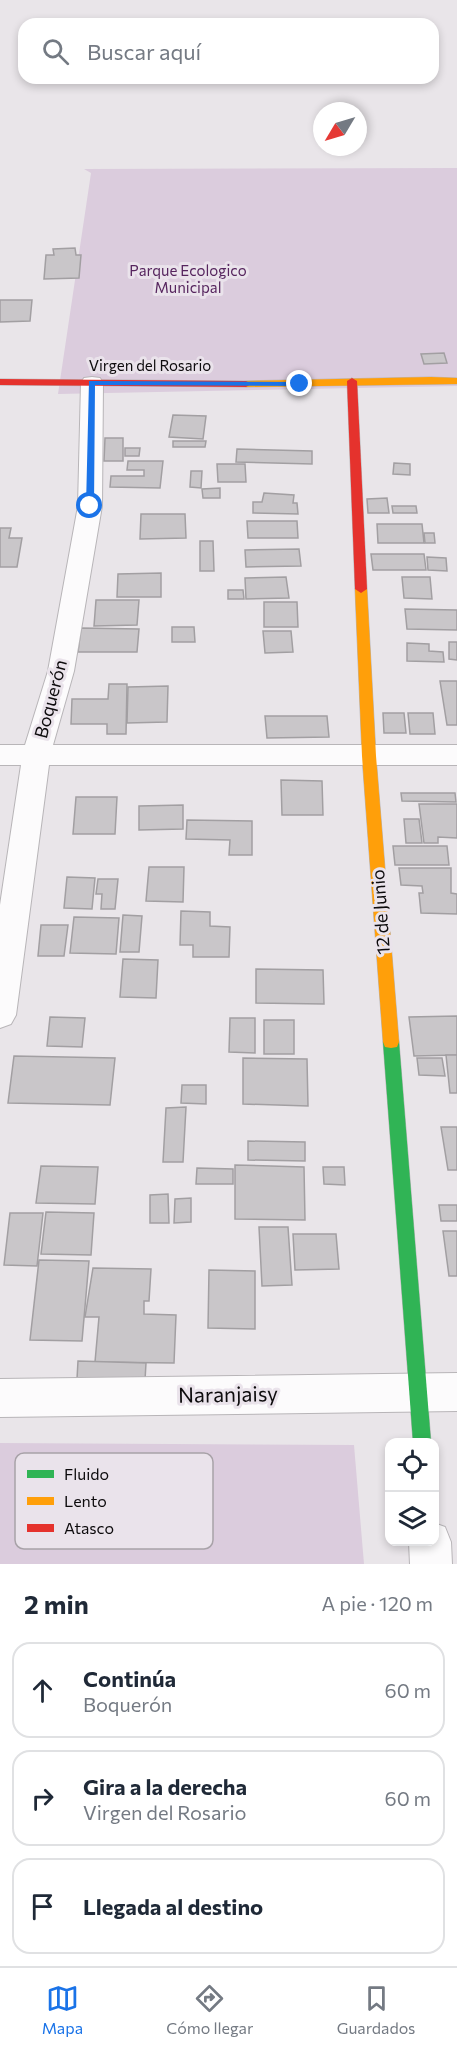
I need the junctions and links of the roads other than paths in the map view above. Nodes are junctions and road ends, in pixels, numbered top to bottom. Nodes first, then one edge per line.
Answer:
1 (457, 381) edge
2 (0, 382) edge
3 (92, 382) junction
4 (351, 385) junction
5 (457, 394) edge
6 (0, 755) edge
7 (457, 755) edge
8 (36, 756) junction
9 (369, 756) junction
10 (0, 1015) edge
11 (418, 1392) junction
12 (457, 1392) edge
13 (0, 1398) edge
14 (422, 1438) edge
15 (430, 1546) edge
16 (432, 1564) edge

1 - 4 street
2 - 3 street, Virgen del Rosario
3 - 4 street, Virgen del Rosario
3 - 8 street, Boquerón
4 - 5 street
4 - 9 street, 12 de Junio
6 - 8 street
7 - 9 street
8 - 9 street
8 - 10 street, Boquerón
9 - 11 street, 12 de Junio
11 - 12 street, Naranjaisy
11 - 13 street, Naranjaisy
11 - 14 street, 12 de Junio
15 - 16 street

